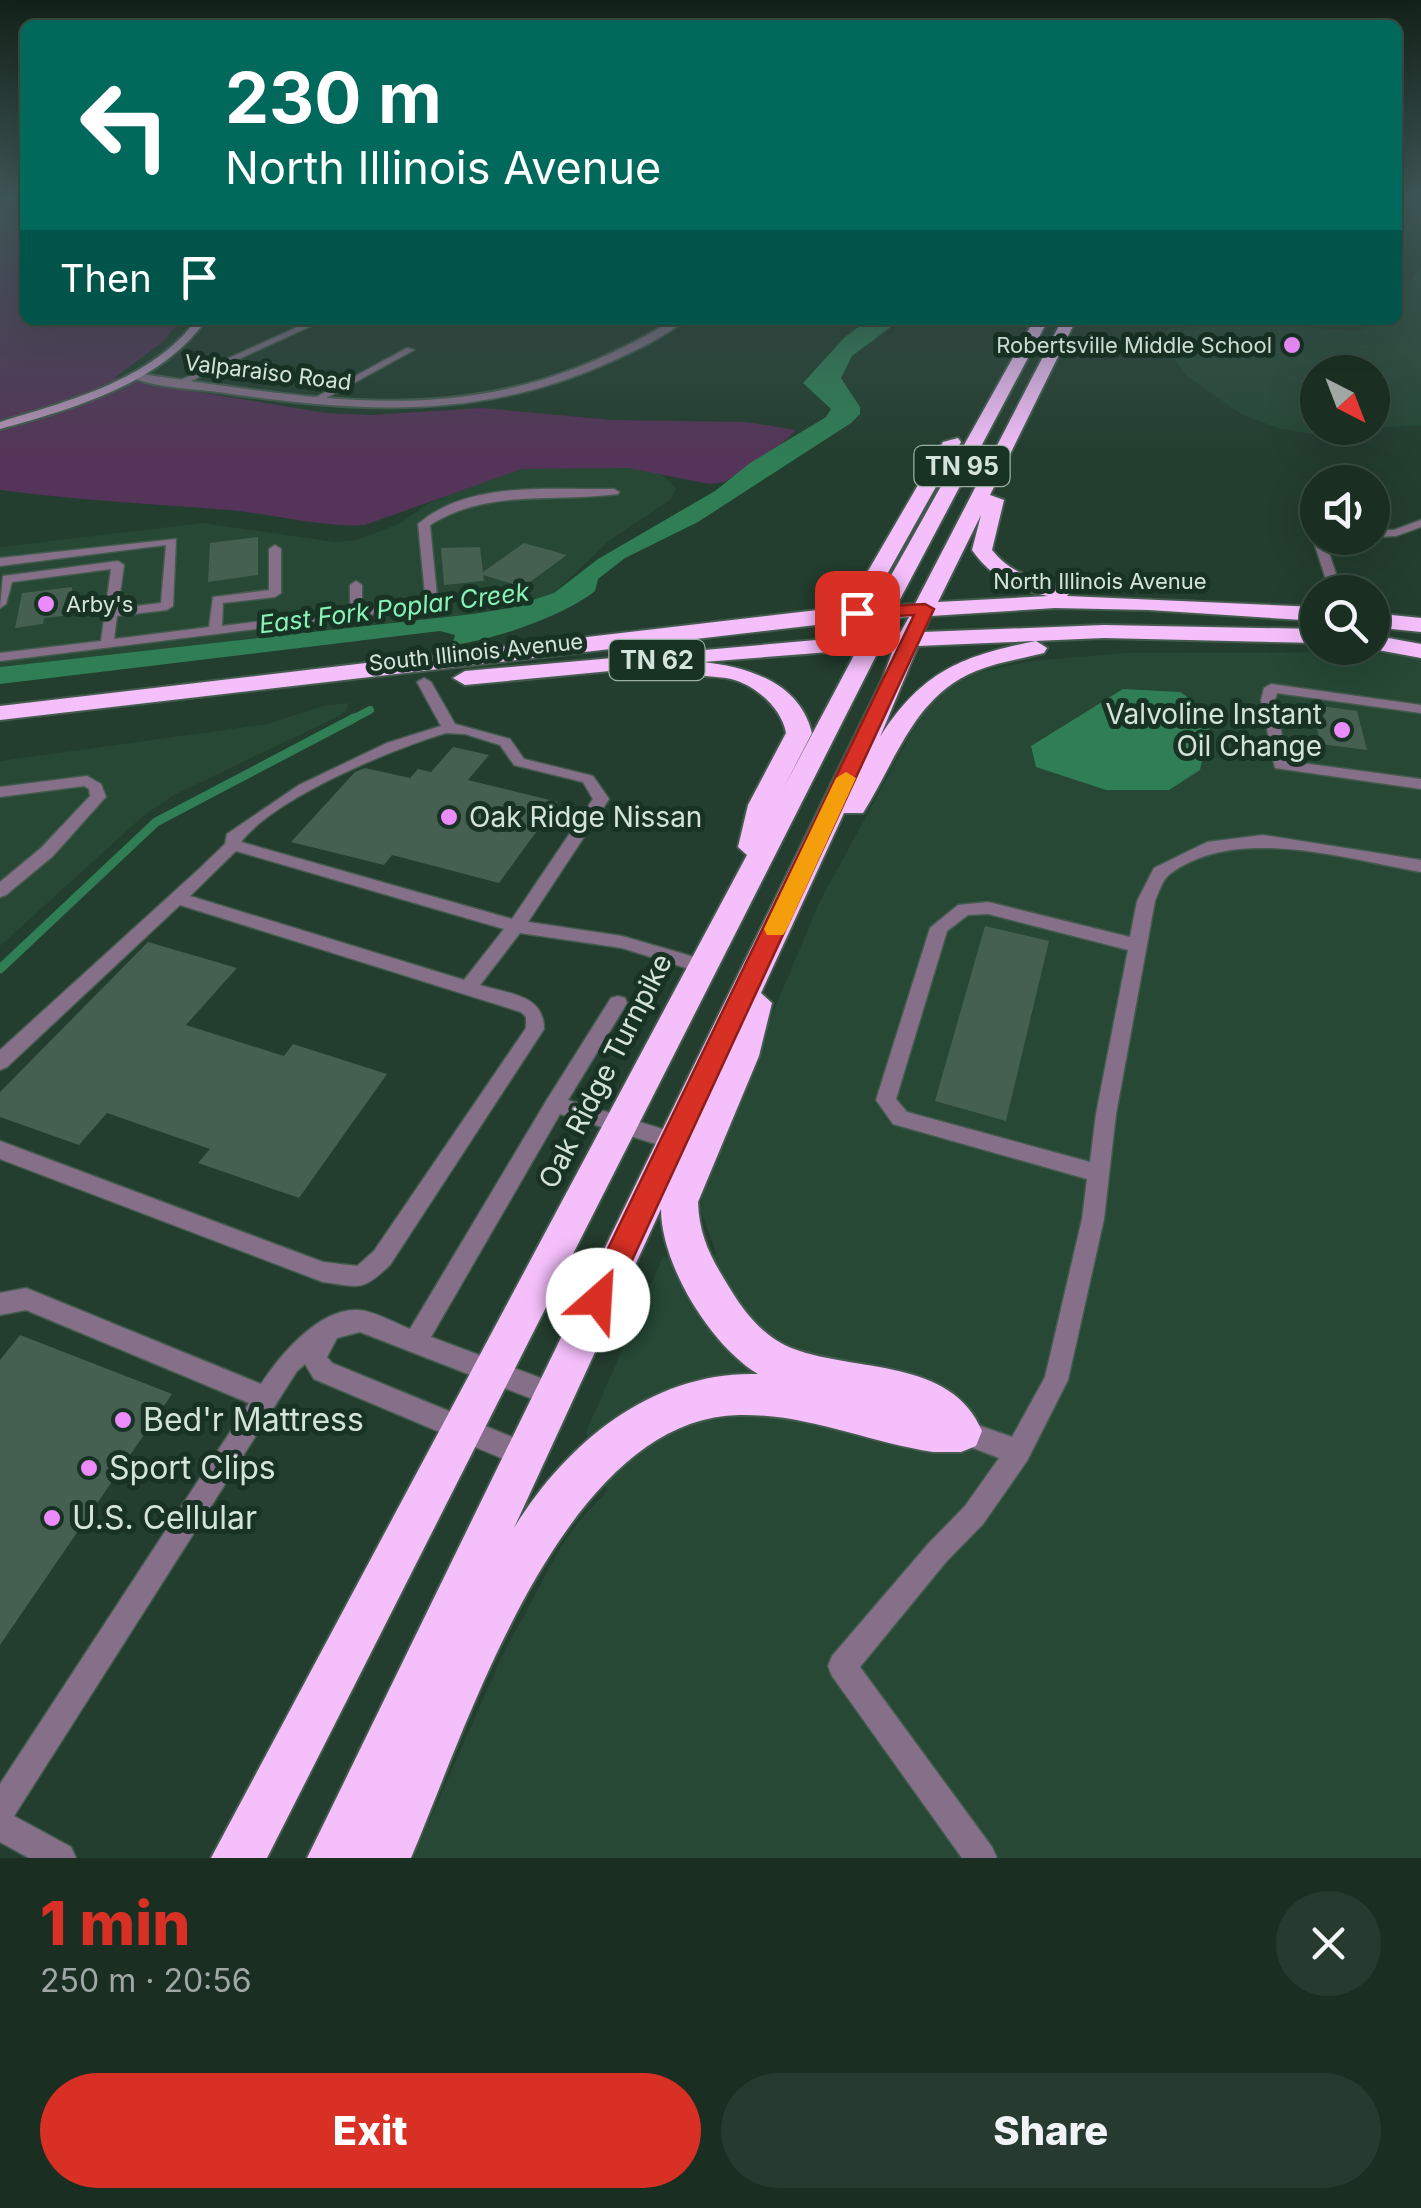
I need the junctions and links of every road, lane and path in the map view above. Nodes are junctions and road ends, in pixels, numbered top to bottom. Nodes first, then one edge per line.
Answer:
1 (197, 325) edge
2 (309, 325) edge
3 (671, 325) edge
4 (1038, 325) edge
5 (1066, 325) edge
6 (410, 350) dead end
7 (1017, 363) junction
8 (134, 376) junction
9 (180, 382) junction
10 (314, 400) junction
11 (0, 426) edge
12 (994, 467) junction
13 (614, 492) dead end
14 (1421, 523) edge
15 (1390, 533) edge
16 (275, 549) dead end
17 (0, 562) edge
18 (356, 585) dead end
19 (0, 604) edge
20 (1232, 607) junction
21 (356, 612) junction
22 (111, 613) junction
23 (1300, 613) edge
24 (831, 615) junction
25 (1390, 622) edge
26 (917, 624) junction
27 (1421, 625) edge
28 (876, 626) junction
29 (216, 630) junction
30 (1258, 634) junction
31 (1300, 635) edge
32 (106, 644) junction
33 (1390, 644) edge
34 (1421, 648) edge
35 (0, 657) edge
36 (502, 675) junction
37 (424, 682) junction
38 (1421, 709) edge
39 (0, 713) edge
40 (448, 728) junction
41 (0, 734) edge
42 (1421, 784) edge
43 (0, 792) edge
44 (234, 844) junction
45 (1421, 866) edge
46 (746, 880) junction
47 (0, 891) edge
48 (178, 899) junction
49 (777, 925) junction
50 (516, 926) junction
51 (1139, 946) junction
52 (702, 966) junction
53 (468, 988) junction
54 (618, 1003) dead end
55 (0, 1062) edge
56 (555, 1104) junction
57 (620, 1125) junction
58 (674, 1141) junction
59 (0, 1150) edge
60 (1100, 1174) junction
61 (0, 1304) edge
62 (320, 1337) junction
63 (416, 1342) junction
64 (492, 1370) junction
65 (554, 1395) junction
66 (266, 1398) junction
67 (462, 1428) junction
68 (960, 1431) junction
69 (1018, 1452) junction
70 (524, 1455) junction
71 (0, 1811) edge
72 (0, 1825) edge
73 (60, 1858) edge
74 (238, 1858) edge
75 (334, 1858) edge
76 (384, 1858) edge
77 (981, 1858) edge

1 - 8 street
2 - 9 lane
3 - 10 street, Valparaiso Road
4 - 7 highway, Oak Ridge Turnpike / TN 95
5 - 12 highway, TN 95
6 - 10 lane
7 - 24 highway
7 - 28 highway, Oak Ridge Turnpike / TN 95
8 - 9 street, Valparaiso Road
8 - 11 street
9 - 10 street, Valparaiso Road
12 - 20 highway
12 - 26 highway, TN 95
13 - 21 lane
14 - 15 lane
16 - 29 lane
17 - 22 lane
18 - 21 lane
19 - 22 lane
20 - 23 highway, North Illinois Avenue / TN 62
20 - 26 highway, North Illinois Avenue / TN 62
21 - 29 lane
22 - 32 lane
24 - 28 highway, South Illinois Avenue / TN 62
24 - 39 highway, South Illinois Avenue / TN 62
25 - 27 highway
26 - 28 highway, South Illinois Avenue / TN 62
26 - 28 highway, North Illinois Avenue / TN 62
26 - 30 highway, South Illinois Avenue / TN 62
26 - 49 highway, TN 95
28 - 36 highway, South Illinois Avenue / TN 62
28 - 46 highway, Oak Ridge Turnpike / TN 95
29 - 32 lane
30 - 31 highway, South Illinois Avenue / TN 62
30 - 49 highway
32 - 35 lane
33 - 34 highway
36 - 37 highway, South Illinois Avenue / TN 62
36 - 46 highway
37 - 40 lane
37 - 41 highway, South Illinois Avenue / TN 62
38 - 42 lane
40 - 44 lane
40 - 50 lane
43 - 47 lane
44 - 48 lane
44 - 50 lane
45 - 51 lane
46 - 52 highway, Oak Ridge Turnpike / TN 95
48 - 53 lane
48 - 55 lane
49 - 58 highway, TN 95
49 - 68 highway
50 - 52 lane
50 - 53 lane
51 - 60 lane
51 - 60 lane
52 - 57 highway, Oak Ridge Turnpike / TN 95
53 - 59 lane
54 - 56 lane
56 - 57 lane
56 - 63 lane
57 - 58 lane
57 - 64 highway, Oak Ridge Turnpike / TN 95
58 - 65 highway, TN 95
60 - 69 lane
61 - 66 lane
62 - 63 lane
62 - 66 lane
62 - 67 lane
63 - 64 lane
64 - 65 lane
64 - 67 highway, Oak Ridge Turnpike / TN 95
65 - 70 highway, TN 95
66 - 71 lane
67 - 70 lane
67 - 74 highway, Oak Ridge Turnpike / TN 95
68 - 69 lane
68 - 76 highway
69 - 77 lane
70 - 75 highway, TN 95
72 - 73 lane

